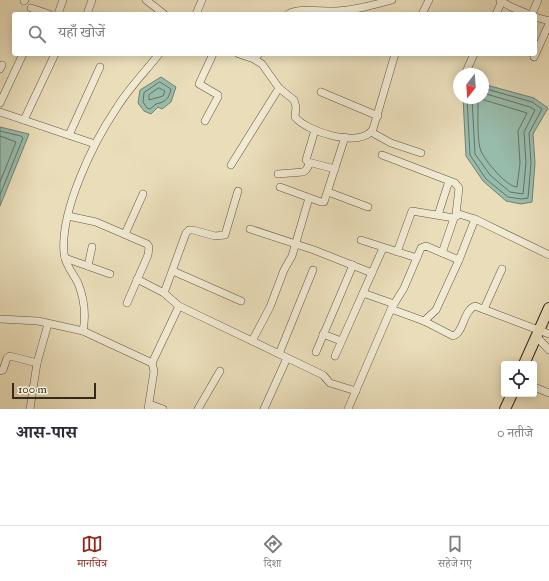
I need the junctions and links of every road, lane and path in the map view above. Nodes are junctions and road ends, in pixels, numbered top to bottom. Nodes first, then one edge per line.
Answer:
1 (63, 0) edge
2 (92, 0) edge
3 (146, 0) edge
4 (202, 0) edge
5 (392, 0) edge
6 (429, 0) edge
7 (538, 0) edge
8 (501, 1) edge
9 (31, 8) dead end
10 (43, 12) edge
11 (59, 12) edge
12 (88, 12) edge
13 (161, 12) edge
14 (197, 12) edge
15 (300, 12) edge
16 (337, 12) edge
17 (423, 12) edge
18 (497, 12) edge
19 (523, 12) edge
20 (533, 12) edge
21 (537, 17) edge
22 (549, 23) edge
23 (537, 50) edge
24 (22, 56) edge
25 (54, 56) edge
26 (157, 56) edge
27 (212, 56) edge
28 (256, 56) edge
29 (394, 56) edge
30 (473, 56) edge
31 (100, 67) dead end
32 (468, 68) edge
33 (279, 88) junction
34 (321, 92) dead end
35 (0, 103) edge
36 (0, 112) edge
37 (378, 116) junction
38 (24, 120) junction
39 (205, 121) dead end
40 (314, 130) junction
41 (371, 132) junction
42 (69, 135) junction
43 (345, 137) junction
44 (95, 144) junction
45 (421, 153) dead end
46 (382, 155) dead end
47 (310, 163) junction
48 (231, 166) dead end
49 (335, 169) junction
50 (278, 174) dead end
51 (449, 181) junction
52 (280, 188) dead end
53 (238, 191) dead end
54 (328, 192) junction
55 (144, 194) dead end
56 (309, 198) junction
57 (368, 206) dead end
58 (438, 215) junction
59 (68, 216) junction
60 (455, 216) junction
61 (475, 219) junction
62 (250, 229) dead end
63 (125, 234) junction
64 (361, 240) dead end
65 (296, 243) junction
66 (92, 247) dead end
67 (383, 248) junction
68 (396, 252) junction
69 (442, 253) junction
70 (549, 255) edge
71 (65, 258) junction
72 (417, 258) junction
73 (460, 260) junction
74 (353, 265) junction
75 (88, 266) junction
76 (502, 269) dead end
77 (313, 270) dead end
78 (173, 271) junction
79 (372, 273) junction
80 (110, 274) dead end
81 (137, 280) junction
82 (164, 293) junction
83 (363, 293) junction
84 (240, 301) dead end
85 (127, 303) dead end
86 (179, 306) junction
87 (393, 306) junction
88 (549, 308) edge
89 (484, 309) junction
90 (0, 319) edge
91 (424, 321) junction
92 (48, 324) junction
93 (83, 331) junction
94 (323, 334) junction
95 (537, 334) junction
96 (549, 334) edge
97 (252, 341) junction
98 (341, 341) junction
99 (549, 350) edge
100 (316, 352) dead end
101 (279, 354) junction
102 (335, 356) dead end
103 (287, 358) junction
104 (525, 361) edge
105 (37, 363) junction
106 (152, 363) junction
107 (220, 370) dead end
108 (0, 371) edge
109 (537, 388) edge
110 (356, 391) junction
111 (549, 393) edge
112 (511, 397) edge
113 (148, 406) edge
114 (30, 409) edge
115 (163, 409) edge
116 (198, 409) edge
117 (264, 409) edge
118 (348, 409) edge
119 (505, 409) edge

1 - 11 street
2 - 12 street
3 - 13 street
4 - 14 street
5 - 16 street
6 - 17 street
7 - 20 street
8 - 18 street
8 - 19 street
9 - 10 street
15 - 16 street
21 - 22 street
22 - 23 street
24 - 35 street
25 - 38 street
26 - 44 street
27 - 39 street
28 - 33 street
29 - 37 street
30 - 32 street
31 - 42 street
33 - 40 street
33 - 48 street
34 - 37 street
36 - 38 street
37 - 41 street
38 - 42 street
40 - 43 street
40 - 47 street
41 - 43 street
41 - 45 street
42 - 44 street
43 - 49 street
44 - 59 street
46 - 51 street
47 - 49 street
47 - 50 street
49 - 54 street
51 - 58 street
51 - 60 street
52 - 56 street
53 - 78 street
54 - 56 street
54 - 57 street
55 - 63 street
56 - 65 street
58 - 60 street
58 - 68 street
59 - 63 street
59 - 71 street
60 - 61 street
60 - 69 street
61 - 70 street
61 - 73 street
62 - 65 street
63 - 81 street
64 - 67 street
65 - 74 street
65 - 97 street
66 - 75 street
67 - 68 street
67 - 79 street
68 - 72 street
69 - 72 street
69 - 73 street
71 - 75 street
71 - 93 street
72 - 87 street
73 - 91 street
74 - 79 street
74 - 94 street
75 - 80 street
76 - 89 street
77 - 101 street
78 - 82 street
78 - 84 street
79 - 83 street
81 - 82 street
81 - 85 street
82 - 86 street
83 - 87 street
83 - 98 street
86 - 97 street
86 - 106 street
87 - 91 street
87 - 110 street
88 - 95 main road
89 - 91 street
89 - 95 street
90 - 92 street
92 - 93 street
92 - 105 street
93 - 106 street
94 - 98 street
94 - 100 street
95 - 96 street
95 - 99 street
95 - 104 main road
97 - 101 street
98 - 102 street
101 - 103 street
103 - 110 street
103 - 117 street
105 - 108 street
105 - 114 street
106 - 113 street
107 - 116 street
109 - 111 street
110 - 118 street
112 - 119 main road
113 - 115 street

